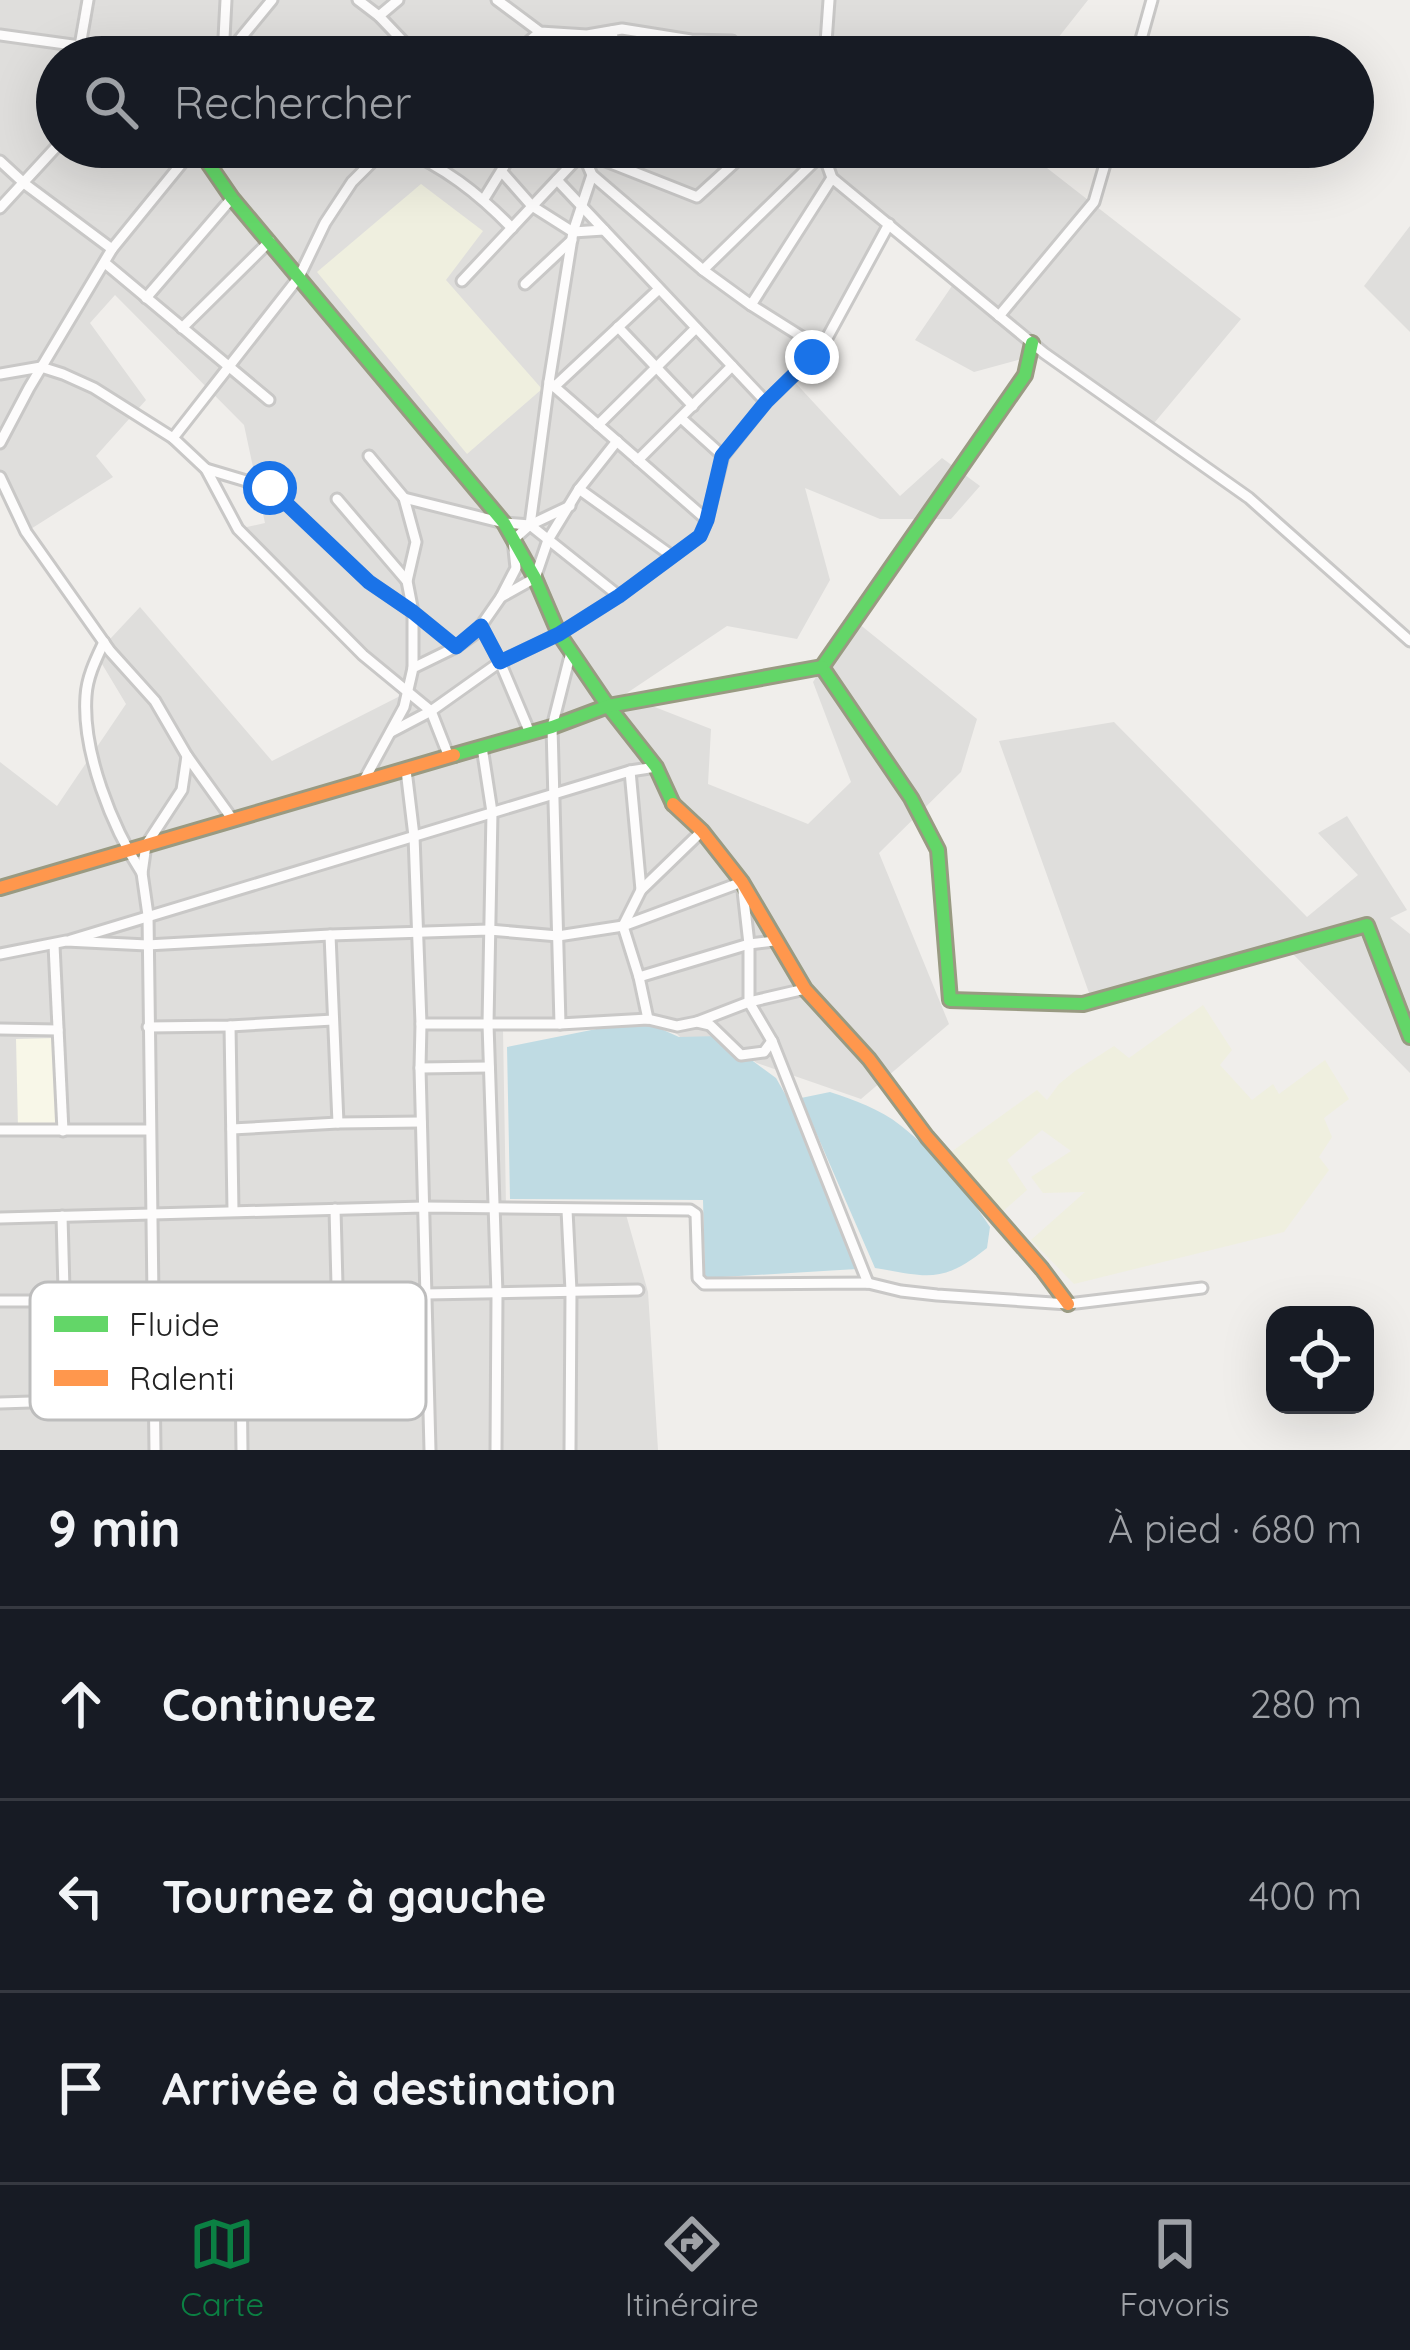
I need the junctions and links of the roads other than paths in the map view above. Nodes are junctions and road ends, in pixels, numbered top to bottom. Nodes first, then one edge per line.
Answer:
1 (88, 0) edge
2 (226, 0) edge
3 (272, 0) edge
4 (358, 0) edge
5 (398, 0) edge
6 (496, 0) edge
7 (829, 0) edge
8 (1137, 0) edge
9 (1152, 1) edge
10 (379, 16) junction
11 (612, 31) junction
12 (540, 32) junction
13 (0, 34) edge
14 (82, 36) edge
15 (225, 36) edge
16 (242, 36) edge
17 (398, 36) edge
18 (536, 36) edge
19 (613, 36) edge
20 (666, 36) edge
21 (826, 36) edge
22 (1142, 36) edge
23 (36, 39) edge
24 (0, 161) edge
25 (38, 168) edge
26 (179, 168) edge
27 (211, 168) edge
28 (366, 168) edge
29 (442, 168) edge
30 (504, 168) edge
31 (567, 168) edge
32 (590, 168) edge
33 (629, 168) edge
34 (729, 168) edge
35 (803, 168) edge
36 (828, 168) edge
37 (1104, 168) edge
38 (502, 172) junction
39 (592, 175) junction
40 (832, 178) junction
41 (557, 180) junction
42 (25, 184) junction
43 (232, 198) junction
44 (484, 199) junction
45 (581, 205) junction
46 (532, 206) junction
47 (0, 208) edge
48 (889, 224) junction
49 (512, 228) junction
50 (604, 230) junction
51 (573, 236) junction
52 (270, 241) junction
53 (112, 249) junction
54 (105, 262) junction
55 (704, 270) junction
56 (299, 278) junction
57 (462, 281) dead end
58 (525, 284) dead end
59 (659, 289) junction
60 (146, 298) junction
61 (751, 305) junction
62 (999, 316) junction
63 (618, 327) junction
64 (182, 328) junction
65 (696, 328) junction
66 (1032, 343) junction
67 (821, 349) junction
68 (732, 366) junction
69 (41, 367) junction
70 (230, 367) junction
71 (657, 367) junction
72 (0, 374) edge
73 (551, 384) junction
74 (269, 400) dead end
75 (766, 402) junction
76 (693, 406) junction
77 (680, 418) junction
78 (598, 425) junction
79 (172, 438) junction
80 (616, 441) junction
81 (0, 443) edge
82 (369, 456) dead end
83 (722, 456) junction
84 (638, 460) junction
85 (206, 469) junction
86 (0, 477) edge
87 (580, 489) junction
88 (404, 498) junction
89 (337, 499) dead end
90 (570, 506) junction
91 (707, 520) junction
92 (504, 523) junction
93 (530, 524) junction
94 (513, 540) junction
95 (548, 540) junction
96 (672, 556) junction
97 (535, 578) junction
98 (407, 580) junction
99 (501, 596) junction
100 (619, 596) junction
101 (413, 612) junction
102 (481, 626) junction
103 (559, 634) junction
104 (1410, 641) edge
105 (104, 642) junction
106 (456, 647) junction
107 (571, 652) junction
108 (500, 662) junction
109 (822, 667) junction
110 (412, 668) junction
111 (410, 691) junction
112 (608, 706) junction
113 (431, 711) junction
114 (552, 727) junction
115 (391, 732) junction
116 (530, 733) junction
117 (482, 747) junction
118 (187, 756) junction
119 (448, 757) junction
120 (656, 767) junction
121 (406, 770) junction
122 (629, 771) junction
123 (363, 782) junction
124 (555, 794) junction
125 (492, 812) junction
126 (233, 820) junction
127 (702, 831) junction
128 (414, 836) junction
129 (146, 845) junction
130 (127, 850) junction
131 (142, 873) junction
132 (742, 882) junction
133 (0, 888) edge
134 (640, 890) junction
135 (148, 915) junction
136 (623, 926) junction
137 (489, 930) junction
138 (417, 932) junction
139 (330, 935) junction
140 (558, 936) junction
141 (66, 941) junction
142 (774, 941) junction
143 (749, 944) junction
144 (54, 945) junction
145 (147, 945) junction
146 (0, 954) edge
147 (639, 977) junction
148 (805, 989) junction
149 (749, 1002) junction
150 (648, 1019) junction
151 (333, 1021) junction
152 (698, 1022) junction
153 (421, 1024) junction
154 (488, 1024) junction
155 (560, 1024) junction
156 (230, 1026) junction
157 (148, 1027) junction
158 (0, 1029) edge
159 (58, 1030) junction
160 (1410, 1037) edge
161 (772, 1041) junction
162 (489, 1067) junction
163 (420, 1068) junction
164 (422, 1122) junction
165 (338, 1123) junction
166 (232, 1129) junction
167 (0, 1130) edge
168 (150, 1130) junction
169 (63, 1131) junction
170 (424, 1207) junction
171 (334, 1209) junction
172 (494, 1210) junction
173 (567, 1210) junction
174 (233, 1211) junction
175 (151, 1213) junction
176 (62, 1216) junction
177 (0, 1218) edge
178 (64, 1282) edge
179 (153, 1282) edge
180 (337, 1282) edge
181 (425, 1282) edge
182 (868, 1283) junction
183 (1202, 1288) dead end
184 (638, 1290) dead end
185 (571, 1291) junction
186 (426, 1294) edge
187 (497, 1294) junction
188 (1067, 1304) junction
189 (426, 1328) edge
190 (428, 1396) joint
191 (0, 1402) edge
192 (30, 1402) edge
193 (154, 1420) edge
194 (155, 1450) edge
195 (430, 1450) edge
196 (496, 1450) edge
197 (570, 1450) edge

1 - 14 street
2 - 15 street
3 - 16 street
4 - 10 street
5 - 10 street
6 - 12 street
7 - 21 street
8 - 9 street
9 - 22 street
10 - 17 street
11 - 12 street
11 - 19 street
11 - 20 street
12 - 18 street
13 - 23 street
24 - 42 street
25 - 42 street
26 - 53 street
27 - 43 street
28 - 56 street
29 - 44 street
30 - 38 street
31 - 41 street
32 - 39 street
33 - 34 street
35 - 55 street
36 - 40 street
37 - 62 street
38 - 44 street
38 - 46 street
39 - 45 street
39 - 55 street
40 - 48 street
40 - 61 street
41 - 45 street
41 - 46 street
42 - 47 street
42 - 53 street
43 - 52 street
43 - 60 street
44 - 49 street
45 - 50 street
45 - 51 street
46 - 49 street
46 - 51 street
48 - 62 street
48 - 67 street
49 - 57 street
50 - 51 street
50 - 59 street
51 - 58 street
51 - 73 street
52 - 56 street
52 - 64 street
53 - 54 street
54 - 60 street
54 - 69 street
55 - 61 street
56 - 70 street
56 - 92 street
59 - 63 street
59 - 65 street
60 - 64 street
61 - 67 street
62 - 66 street
63 - 71 street
63 - 73 street
64 - 70 street
65 - 68 street
65 - 71 street
66 - 104 street
66 - 109 street
67 - 75 street
68 - 75 street
68 - 76 street
69 - 72 street
69 - 79 street
69 - 81 street
70 - 74 street
70 - 79 street
71 - 76 street
71 - 78 street
73 - 78 street
73 - 93 street
75 - 83 street
76 - 77 street
77 - 83 street
77 - 84 street
78 - 80 street
79 - 85 street
80 - 84 street
80 - 87 street
82 - 88 street
83 - 91 street
84 - 91 street
85 - 101 street
85 - 111 street
86 - 105 street
87 - 90 street
87 - 96 street
88 - 92 street
88 - 98 street
89 - 98 street
90 - 93 street
90 - 95 street
91 - 96 street
92 - 93 street
92 - 94 street
93 - 94 street
93 - 95 street
94 - 97 street
94 - 99 street
95 - 97 street
95 - 100 street
96 - 100 street
97 - 99 street
97 - 103 street
98 - 101 street
99 - 102 street
100 - 103 street
101 - 106 street
101 - 110 street
102 - 106 street
102 - 108 street
103 - 107 street
103 - 108 street
105 - 118 street
105 - 130 street
106 - 110 street
107 - 112 street
107 - 114 street
108 - 113 street
108 - 116 street
109 - 112 street
109 - 160 street
110 - 111 street
111 - 113 street
111 - 115 street
112 - 114 street
112 - 120 street
113 - 115 street
113 - 119 street
114 - 116 street
114 - 124 street
115 - 123 street
116 - 117 street
117 - 119 street
117 - 125 street
118 - 126 street
118 - 129 street
119 - 121 street
120 - 122 street
120 - 127 street
121 - 123 street
121 - 128 street
122 - 124 street
122 - 134 street
123 - 126 street
124 - 125 street
124 - 140 street
125 - 128 street
125 - 137 street
126 - 129 street
127 - 132 street
127 - 134 street
128 - 135 street
128 - 138 street
129 - 130 street
129 - 131 street
130 - 131 street
130 - 133 street
131 - 135 street
132 - 136 street
132 - 142 street
132 - 143 street
134 - 136 street
135 - 141 street
135 - 145 street
136 - 140 street
136 - 147 street
137 - 138 street
137 - 140 street
137 - 154 street
138 - 139 street
138 - 153 street
139 - 145 street
139 - 151 street
140 - 155 street
141 - 144 street
141 - 145 street
142 - 143 street
142 - 148 street
143 - 147 street
143 - 149 street
144 - 146 street
144 - 159 street
145 - 157 street
147 - 150 street
148 - 149 street
148 - 188 street
149 - 152 street
149 - 161 street
150 - 152 street
150 - 155 street
151 - 156 street
151 - 165 street
152 - 161 street
153 - 154 street
153 - 163 street
154 - 155 street
154 - 162 street
156 - 157 street
156 - 166 street
157 - 168 street
158 - 159 street
159 - 169 street
161 - 182 street
162 - 163 street
162 - 172 street
163 - 164 street
164 - 165 street
164 - 170 street
165 - 166 street
166 - 174 street
167 - 169 street
168 - 169 street
168 - 175 street
170 - 171 street
170 - 172 street
170 - 181 street
171 - 174 street
171 - 180 street
172 - 173 street
172 - 187 street
173 - 182 street
173 - 185 street
174 - 175 street
175 - 176 street
175 - 179 street
176 - 177 street
176 - 178 street
182 - 188 street
183 - 188 street
184 - 185 street
185 - 187 street
185 - 197 street
186 - 187 street
187 - 196 street
189 - 190 street
190 - 195 street
191 - 192 street
193 - 194 street

